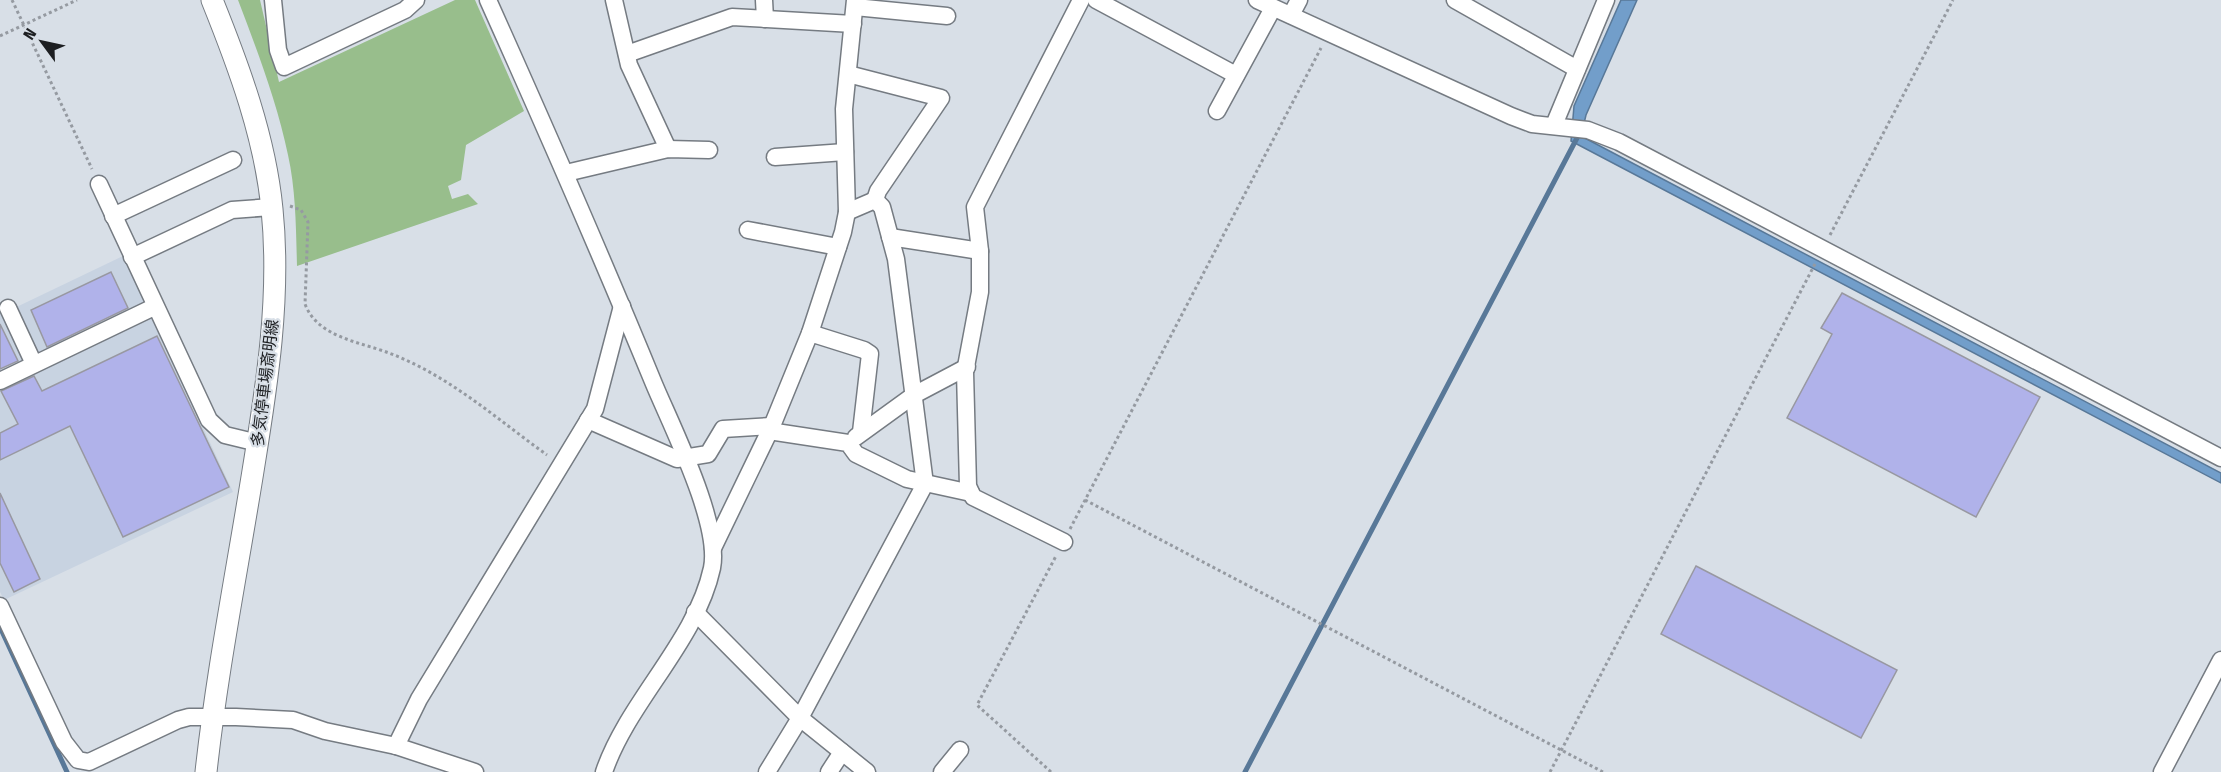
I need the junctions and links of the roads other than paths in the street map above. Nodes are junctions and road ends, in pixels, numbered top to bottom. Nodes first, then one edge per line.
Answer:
1 (213, 0) edge
2 (273, 0) edge
3 (416, 0) edge
4 (488, 0) edge
5 (614, 0) edge
6 (764, 0) edge
7 (1081, 0) edge
8 (1096, 0) edge
9 (1257, 0) edge
10 (1455, 0) edge
11 (1606, 0) edge
12 (1274, 8) junction
13 (1295, 8) edge
14 (854, 10) edge
15 (946, 16) dead end
16 (765, 19) junction
17 (627, 54) junction
18 (1577, 69) junction
19 (848, 74) junction
20 (1236, 75) junction
21 (1217, 111) dead end
22 (1559, 125) junction
23 (668, 149) junction
24 (710, 150) dead end
25 (845, 152) junction
26 (775, 157) dead end
27 (233, 160) dead end
28 (566, 173) junction
29 (99, 184) road end
30 (876, 200) junction
31 (272, 207) junction
32 (847, 212) junction
33 (113, 216) junction
34 (748, 230) dead end
35 (890, 237) junction
36 (838, 247) junction
37 (980, 251) junction
38 (132, 257) junction
39 (622, 306) junction
40 (154, 307) junction
41 (8, 308) dead end
42 (810, 333) junction
43 (34, 364) junction
44 (967, 367) junction
45 (0, 381) edge
46 (914, 395) junction
47 (588, 420) junction
48 (770, 429) junction
49 (855, 438) junction
50 (258, 443) junction
51 (2221, 458) edge
52 (685, 459) junction
53 (925, 484) junction
54 (971, 493) junction
55 (1064, 542) road end
56 (713, 548) junction
57 (0, 606) edge
58 (695, 612) junction
59 (2221, 660) edge
60 (213, 717) junction
61 (800, 718) junction
62 (396, 746) junction
63 (960, 750) dead end
64 (842, 752) junction
65 (602, 770) edge
66 (206, 772) edge
67 (475, 772) edge
68 (767, 772) edge
69 (829, 772) edge
70 (867, 772) edge
71 (942, 772) edge
72 (2162, 772) edge

1 - 31 main road, 多気停車場斎明線
2 - 3 street
4 - 28 street
5 - 17 street
6 - 16 street
7 - 37 street
8 - 20 street
9 - 12 street
10 - 18 street
11 - 18 street
12 - 13 street
12 - 20 street
13 - 22 street
14 - 15 street
14 - 16 street
14 - 19 street
16 - 17 street
17 - 23 street
18 - 22 street
19 - 25 street
19 - 30 street
20 - 21 street
22 - 51 street
23 - 24 street
23 - 28 street
25 - 26 street
25 - 32 street
27 - 33 street
28 - 39 street
29 - 33 street
30 - 32 street
30 - 35 street
31 - 38 street
31 - 50 main road, 多気停車場斎明線
32 - 36 street
33 - 38 street
34 - 36 street
35 - 37 street
35 - 46 street
36 - 42 street
37 - 44 street
38 - 40 street
39 - 47 street
39 - 52 street
40 - 43 street
40 - 50 street
41 - 43 street
42 - 48 street
42 - 49 street
43 - 45 street
44 - 46 street
44 - 54 street
46 - 49 street
46 - 53 street
47 - 52 street
47 - 62 street
48 - 49 street
48 - 52 street
48 - 56 street
49 - 53 street
50 - 60 main road, 多気停車場斎明線
52 - 56 street
53 - 54 street
53 - 61 street
54 - 55 street
56 - 58 street
57 - 60 street
58 - 61 street
58 - 65 street
59 - 72 street
60 - 62 street
60 - 66 main road, 多気停車場斎明線
61 - 64 street
61 - 68 street
62 - 67 street
63 - 71 street
64 - 69 street
64 - 70 street

